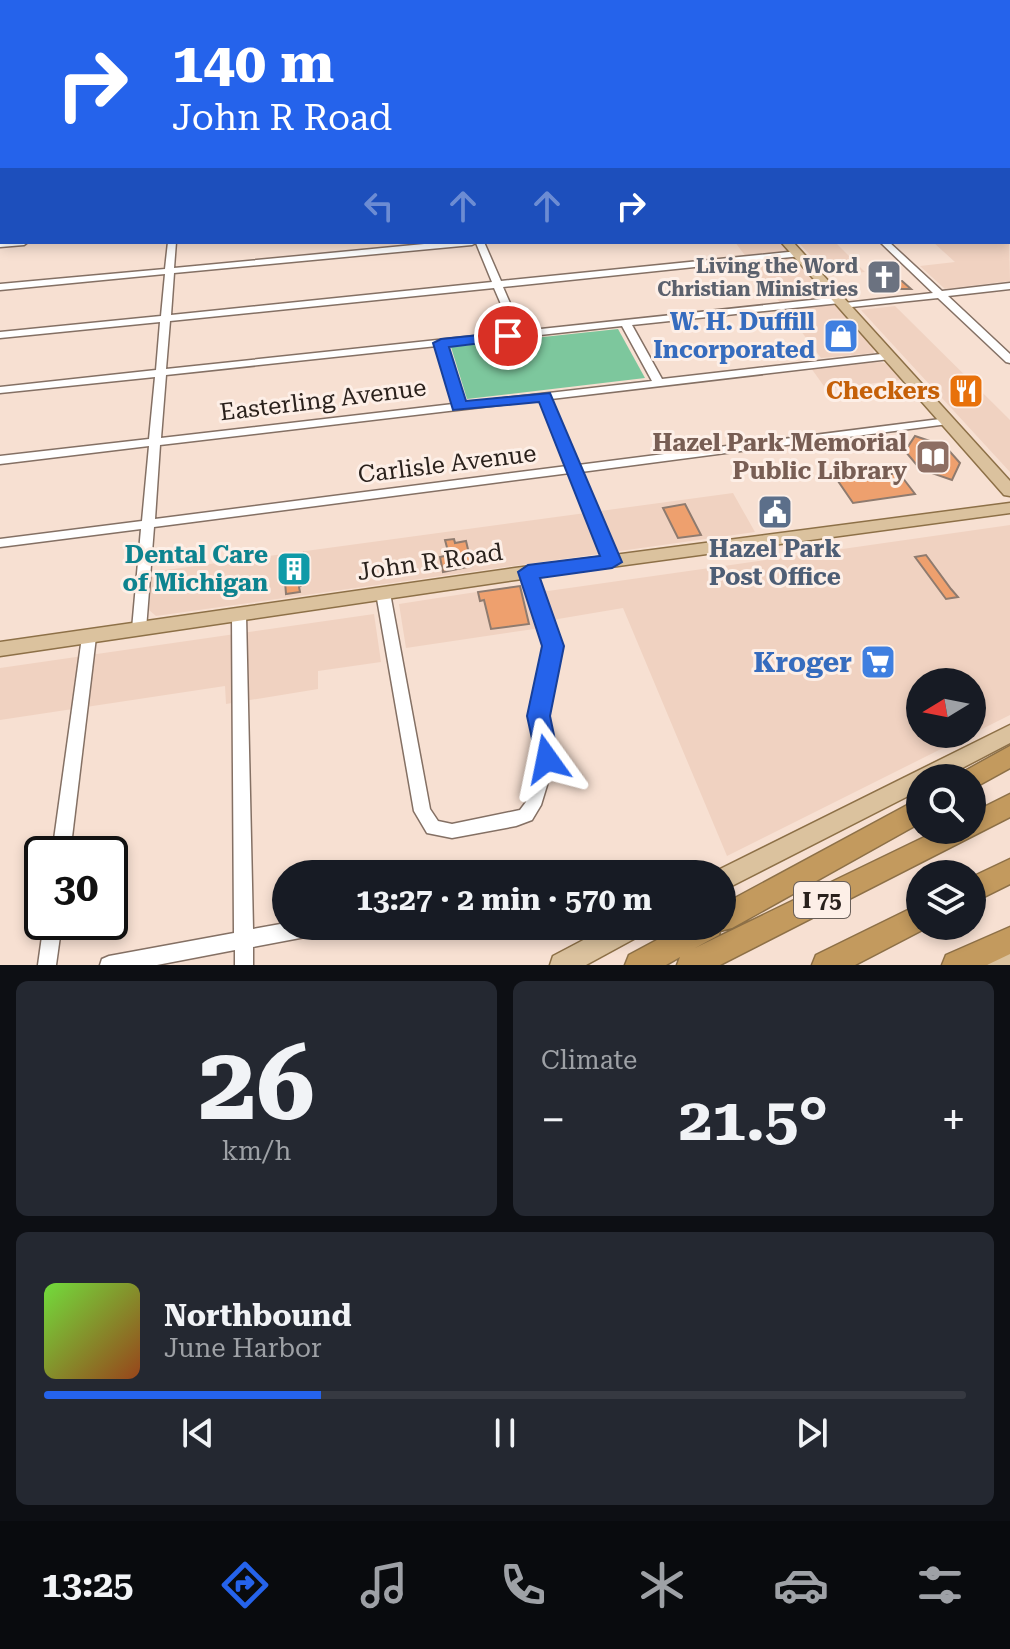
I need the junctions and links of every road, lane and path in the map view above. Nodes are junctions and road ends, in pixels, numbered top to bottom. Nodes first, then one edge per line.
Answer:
1 (742, 0) edge
2 (752, 0) edge
3 (172, 244) edge
4 (450, 244) edge
5 (481, 244) edge
6 (789, 244) edge
7 (886, 244) edge
8 (798, 254) junction
9 (170, 270) junction
10 (498, 284) junction
11 (1010, 286) edge
12 (0, 287) edge
13 (940, 295) junction
14 (842, 303) junction
15 (167, 318) junction
16 (626, 324) junction
17 (0, 335) edge
18 (519, 335) junction
19 (441, 343) junction
20 (890, 356) junction
21 (1010, 360) edge
22 (162, 373) junction
23 (659, 383) junction
24 (0, 390) edge
25 (545, 397) junction
26 (459, 407) junction
27 (948, 421) junction
28 (156, 442) junction
29 (0, 460) edge
30 (574, 470) junction
31 (1010, 491) edge
32 (1010, 508) edge
33 (148, 524) junction
34 (0, 543) edge
35 (612, 562) junction
36 (528, 572) junction
37 (383, 593) junction
38 (239, 615) junction
39 (139, 629) junction
40 (89, 637) junction
41 (0, 649) edge
42 (1010, 733) edge
43 (1010, 756) edge
44 (951, 764) edge
45 (986, 771) edge
46 (906, 787) edge
47 (1010, 805) edge
48 (986, 818) edge
49 (906, 819) edge
50 (63, 836) edge
51 (936, 844) edge
52 (1010, 871) edge
53 (736, 873) edge
54 (986, 884) edge
55 (736, 911) edge
56 (906, 924) edge
57 (272, 934) edge
58 (244, 939) junction
59 (50, 940) edge
60 (608, 940) edge
61 (684, 940) edge
62 (1010, 940) edge
63 (1010, 959) edge
64 (47, 965) edge
65 (109, 965) edge
66 (244, 965) edge
67 (562, 965) edge
68 (639, 965) edge
69 (691, 965) edge
70 (826, 965) edge
71 (956, 965) edge
72 (999, 965) edge

1 - 2 street
3 - 9 street
4 - 9 street
5 - 10 street
6 - 8 main road
7 - 13 street
8 - 10 street
8 - 14 main road
9 - 12 street
9 - 15 street
10 - 15 street
10 - 18 street
11 - 13 street
13 - 14 street
13 - 21 street
14 - 16 street
14 - 20 main road
15 - 17 street
15 - 22 street
16 - 18 street
16 - 23 street
18 - 19 street
19 - 22 street
19 - 26 street
20 - 23 street, Easterling Avenue
20 - 27 main road
22 - 24 street
22 - 28 street
23 - 25 street, Easterling Avenue
25 - 26 street, Easterling Avenue
25 - 30 street
26 - 28 street, Easterling Avenue
27 - 30 street, Carlisle Avenue
27 - 31 main road
28 - 29 street, Easterling Avenue
28 - 33 street
30 - 33 street, Carlisle Avenue
30 - 35 street
32 - 35 main road, John R Road
33 - 34 street, Carlisle Avenue
33 - 39 street
35 - 36 main road, John R Road
36 - 37 main road, John R Road
36 - 37 street
37 - 38 main road, John R Road
38 - 39 main road, John R Road
38 - 58 street
39 - 40 main road, John R Road
40 - 41 main road, John R Road
40 - 50 street
42 - 44 main road
43 - 45 highway
46 - 53 main road
47 - 48 highway
49 - 55 highway
51 - 69 highway, I 75
52 - 54 highway
56 - 70 highway, I 75
57 - 58 street
58 - 65 street
58 - 66 street
59 - 64 street
60 - 67 main road
61 - 68 highway
62 - 71 highway
63 - 72 main road

